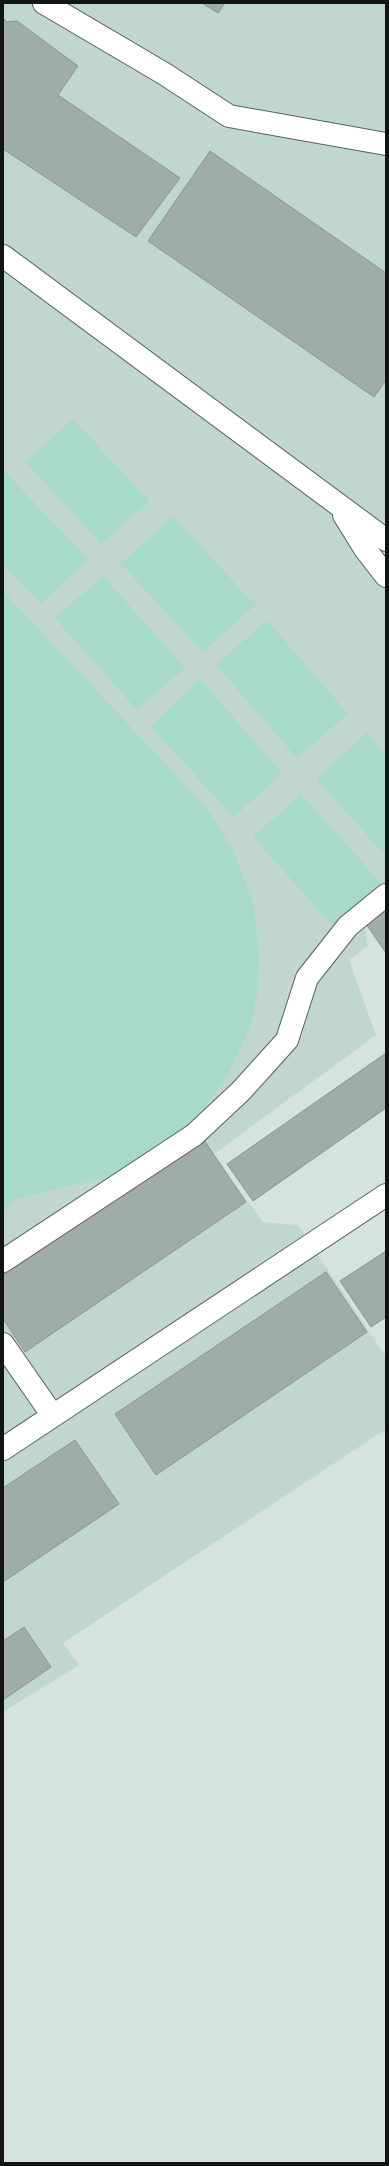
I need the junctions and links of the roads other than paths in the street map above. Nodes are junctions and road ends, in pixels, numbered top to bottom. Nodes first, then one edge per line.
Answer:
1 (44, 3) edge
2 (386, 144) edge
3 (3, 256) edge
4 (337, 504) junction
5 (386, 523) edge
6 (386, 540) edge
7 (386, 576) edge
8 (386, 895) edge
9 (386, 1195) edge
10 (3, 1261) edge
11 (3, 1344) edge
12 (53, 1416) junction
13 (3, 1450) edge

1 - 2 street
3 - 4 street
4 - 5 street
4 - 6 street
4 - 7 street
8 - 10 street
9 - 12 street
11 - 12 street
12 - 13 street

